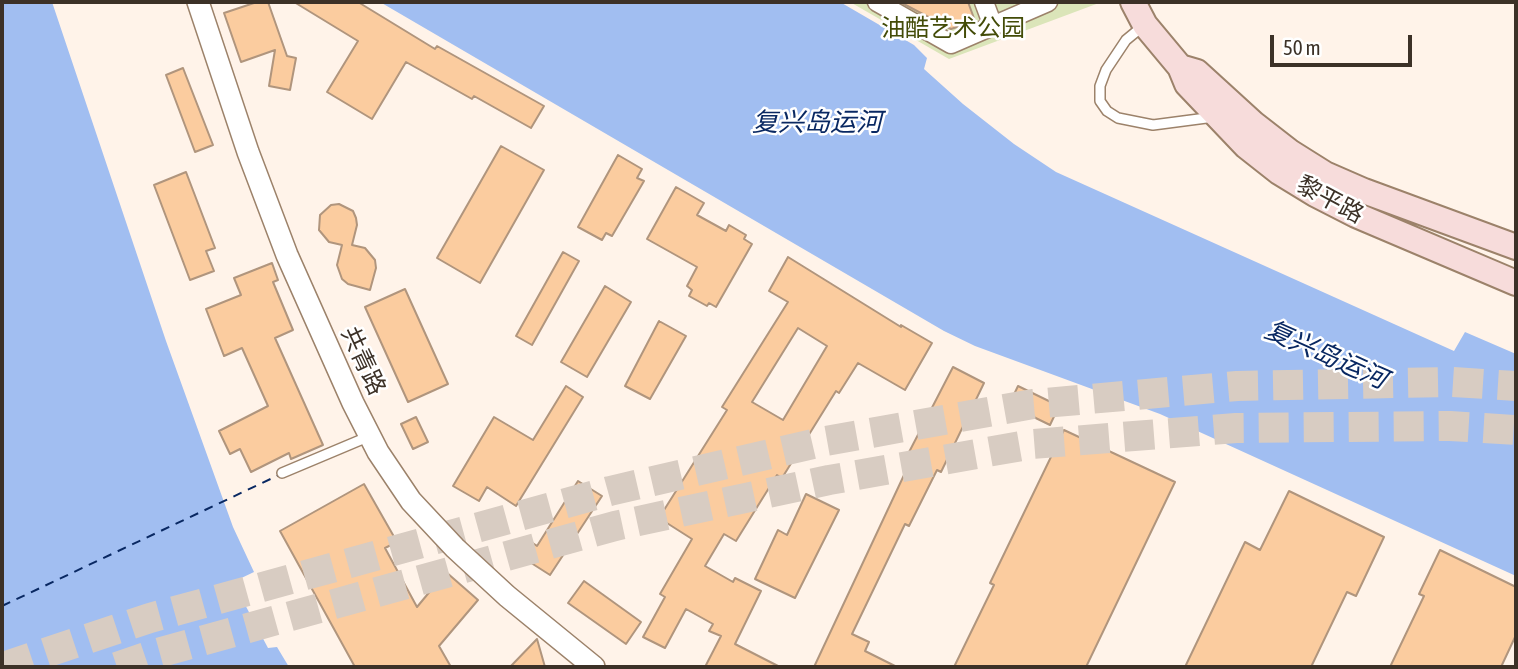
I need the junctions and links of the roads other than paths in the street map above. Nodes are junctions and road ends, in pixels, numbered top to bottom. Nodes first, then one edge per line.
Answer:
1 (198, 2) edge
2 (877, 2) edge
3 (984, 2) edge
4 (1048, 2) edge
5 (1133, 2) edge
6 (1145, 25) junction
7 (993, 26) junction
8 (1223, 109) junction
9 (1516, 247) edge
10 (1516, 283) edge
11 (370, 436) junction
12 (282, 473) dead end
13 (594, 667) edge

1 - 11 street, 共青路
2 - 7 street
3 - 7 street
4 - 7 street
5 - 6 main road, 黎平路
6 - 8 main road, 黎平路
6 - 8 lane
8 - 9 main road, 黎平路
8 - 10 main road, 黎平路
11 - 12 lane
11 - 13 street, 共青路

